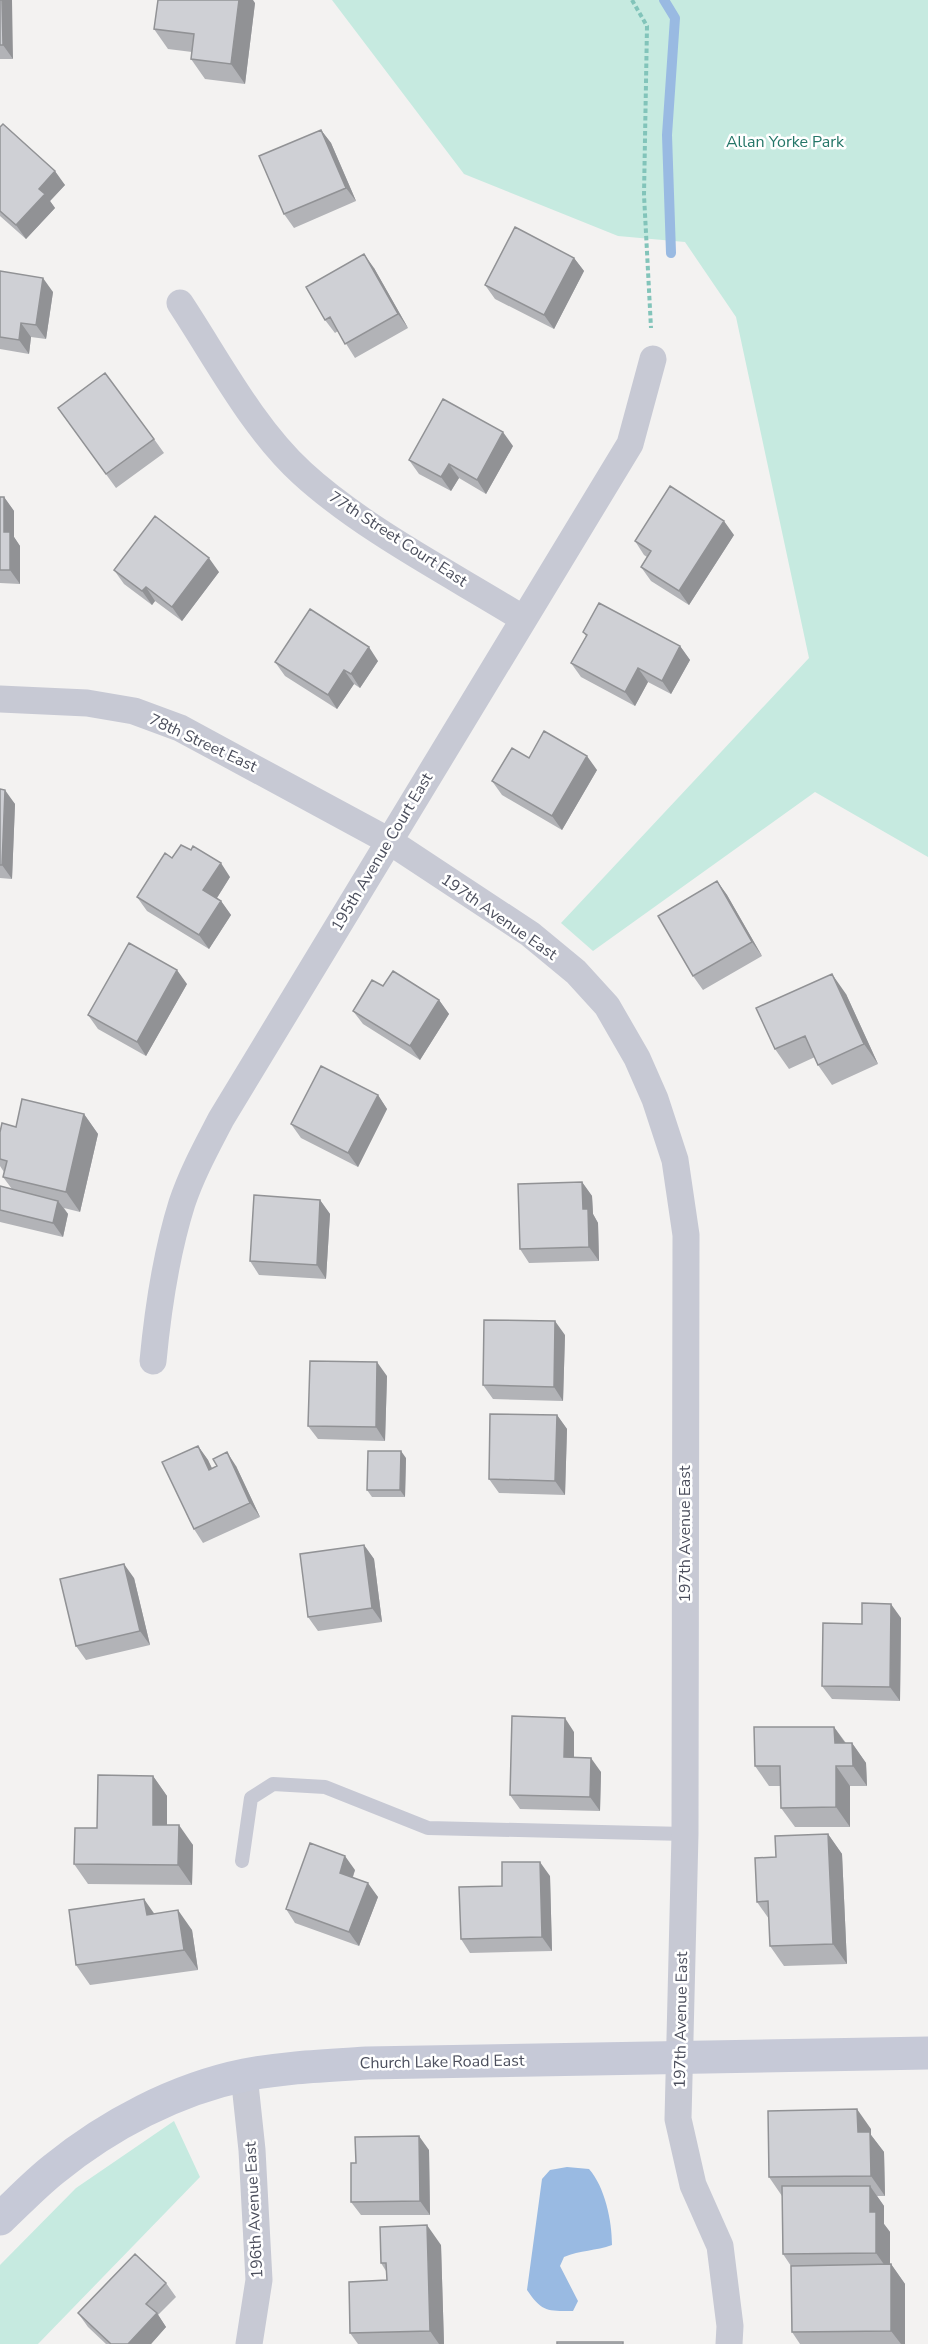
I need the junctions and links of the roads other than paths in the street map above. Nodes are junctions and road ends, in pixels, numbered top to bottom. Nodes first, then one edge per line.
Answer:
1 (180, 303) dead end
2 (653, 359) road end
3 (522, 618) junction
4 (0, 699) edge
5 (388, 841) junction
6 (153, 1361) dead end
7 (685, 1834) junction
8 (242, 1861) dead end
9 (928, 2053) edge
10 (680, 2058) junction
11 (244, 2075) junction
12 (0, 2219) edge
13 (249, 2344) edge
14 (729, 2344) edge

1 - 3 street, 77th Street Court East
2 - 3 street, 195th Avenue Court East
3 - 5 street, 195th Avenue Court East
4 - 5 street, 78th Street East
5 - 6 street, 195th Avenue Court East
5 - 7 street, 197th Avenue East
7 - 8 lane
7 - 10 street, 197th Avenue East
9 - 10 street, Church Lake Road East
10 - 11 street, Church Lake Road East
10 - 14 street, 197th Avenue East
11 - 12 street, Church Lake Road East
11 - 13 street, 196th Avenue East

